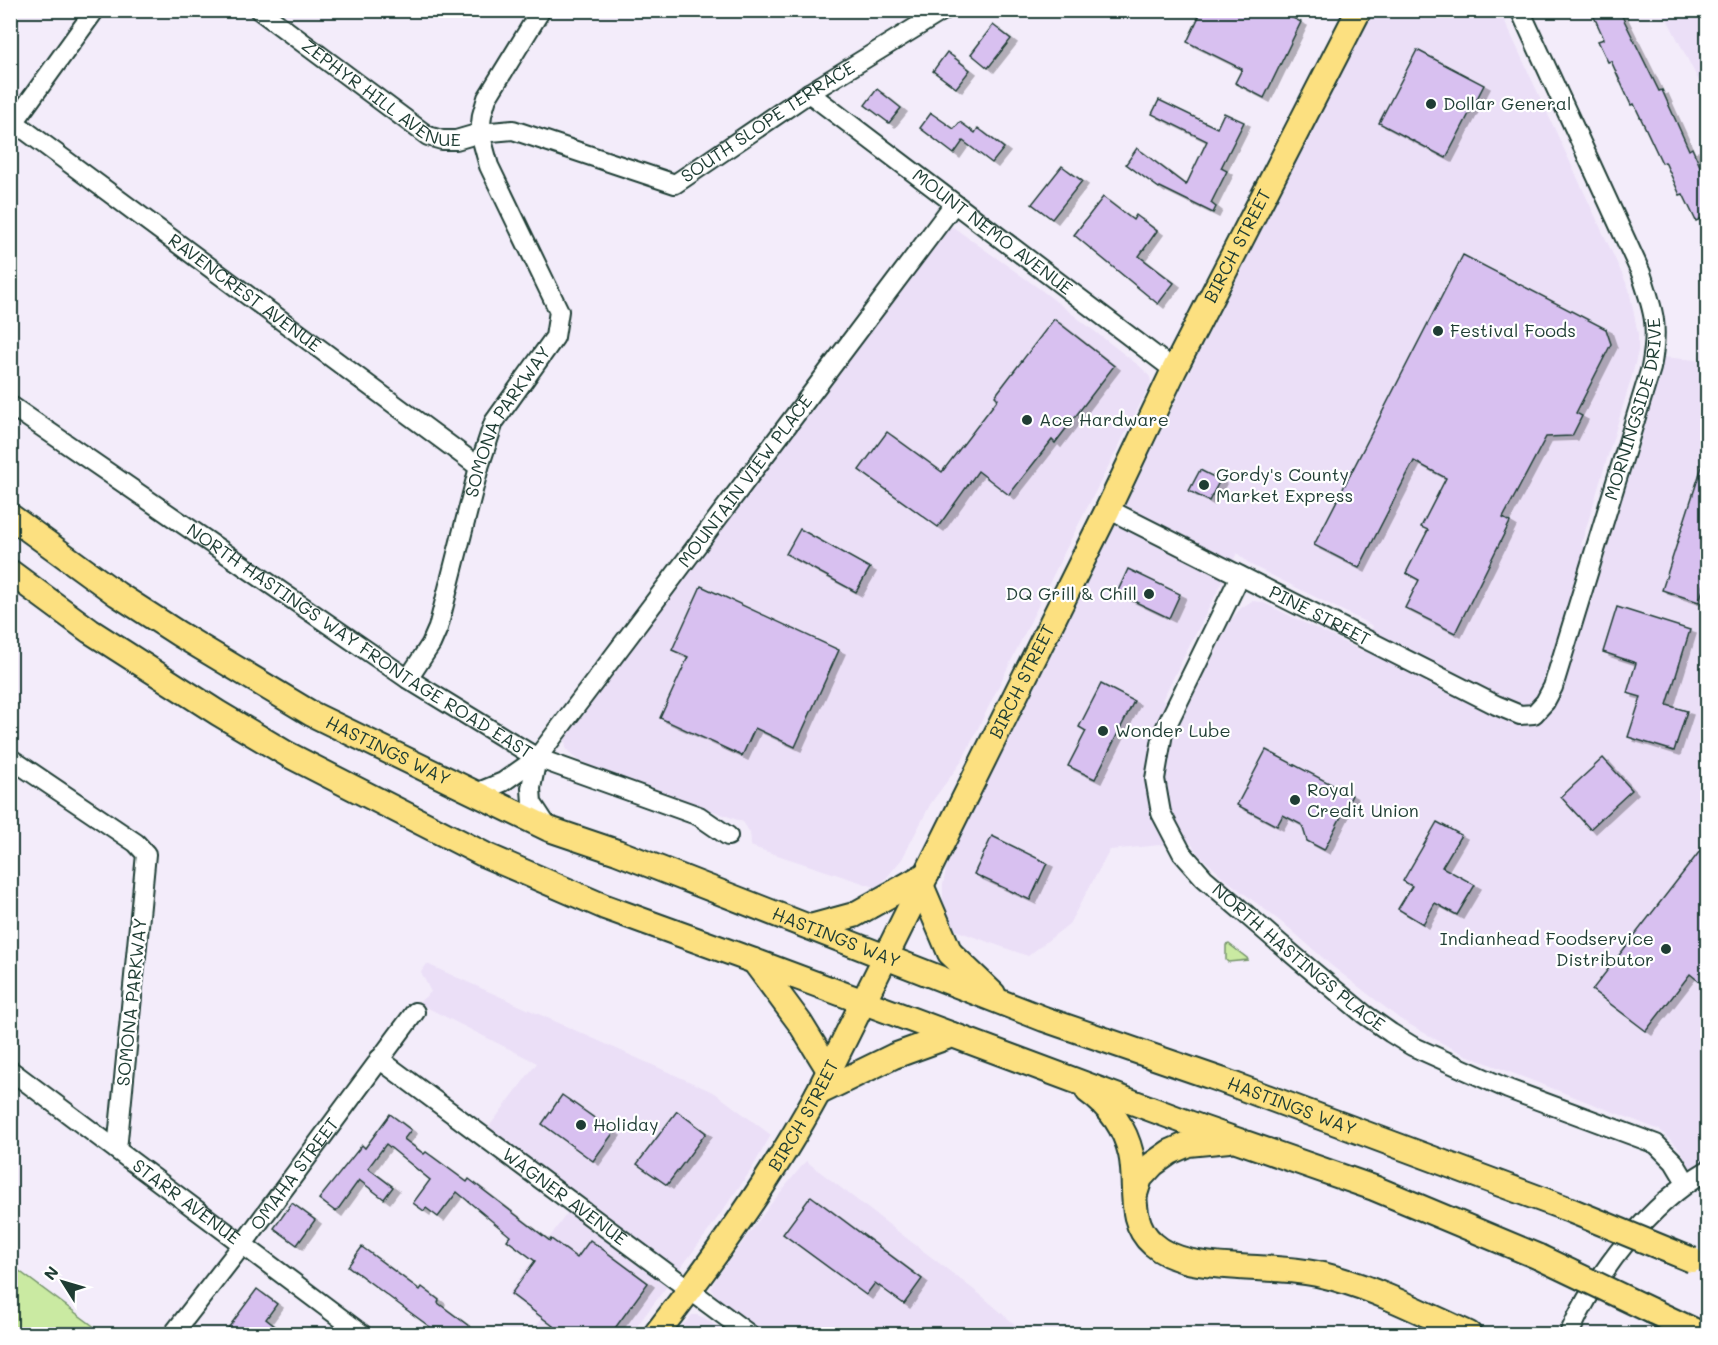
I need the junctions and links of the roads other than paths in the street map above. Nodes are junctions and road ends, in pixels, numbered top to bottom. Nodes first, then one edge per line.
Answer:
1 (95, 10) edge
2 (259, 10) edge
3 (541, 10) edge
4 (944, 10) edge
5 (1359, 10) edge
6 (1520, 10) edge
7 (809, 93) junction
8 (12, 123) edge
9 (480, 134) junction
10 (954, 204) junction
11 (1174, 370) junction
12 (10, 405) edge
13 (479, 467) junction
14 (1108, 509) junction
15 (10, 516) edge
16 (10, 572) edge
17 (1240, 576) junction
18 (408, 679) junction
19 (1534, 714) joint
20 (10, 758) edge
21 (537, 758) junction
22 (476, 793) junction
23 (549, 829) junction
24 (728, 836) dead end
25 (924, 879) junction
26 (810, 927) junction
27 (885, 958) junction
28 (754, 961) junction
29 (863, 1002) junction
30 (1001, 1002) junction
31 (415, 1012) dead end
32 (952, 1035) junction
33 (379, 1059) junction
34 (10, 1070) edge
35 (829, 1070) junction
36 (1070, 1079) junction
37 (818, 1094) junction
38 (1235, 1139) junction
39 (117, 1150) junction
40 (1707, 1170) edge
41 (1686, 1182) junction
42 (1135, 1194) junction
43 (243, 1244) junction
44 (1700, 1263) edge
45 (690, 1290) junction
46 (173, 1335) edge
47 (362, 1335) edge
48 (656, 1335) edge
49 (749, 1335) edge
50 (1469, 1335) edge
51 (1569, 1335) edge
52 (1701, 1335) edge

1 - 8 street
2 - 9 street, ZEPHYR HILL AVENUE
3 - 9 street, SOMONA PARKWAY
4 - 7 street, SOUTH SLOPE TERRACE
5 - 11 main road, BIRCH STREET
6 - 19 street, MORNINGSIDE DRIVE
7 - 9 street, SOUTH SLOPE TERRACE
7 - 10 street, MOUNT NEMO AVENUE
8 - 13 street, RAVENCREST AVENUE
9 - 13 street, SOMONA PARKWAY
10 - 11 street, MOUNT NEMO AVENUE
10 - 21 street, MOUNTAIN VIEW PLACE
11 - 14 main road, BIRCH STREET
12 - 18 street, NORTH HASTINGS WAY FRONTAGE ROAD EAST
13 - 18 street, SOMONA PARKWAY
14 - 17 street, PINE STREET
14 - 25 main road, BIRCH STREET
15 - 22 main road, HASTINGS WAY
16 - 28 main road
17 - 19 street, PINE STREET
17 - 41 street, NORTH HASTINGS PLACE
18 - 21 street, NORTH HASTINGS WAY FRONTAGE ROAD EAST
20 - 39 street, SOMONA PARKWAY
21 - 22 street, MOUNTAIN VIEW PLACE
21 - 23 street, MOUNTAIN VIEW PLACE
21 - 24 street, NORTH HASTINGS WAY FRONTAGE ROAD EAST
22 - 23 main road, HASTINGS WAY
23 - 26 main road, HASTINGS WAY
25 - 26 main road
25 - 27 main road, BIRCH STREET
25 - 30 main road
26 - 27 main road, HASTINGS WAY
27 - 29 main road, BIRCH STREET
27 - 30 main road, HASTINGS WAY
28 - 29 main road
28 - 35 main road
29 - 32 main road
29 - 35 main road, BIRCH STREET
30 - 44 main road, HASTINGS WAY, bridge
31 - 33 street, OMAHA STREET
32 - 36 main road
32 - 37 main road
33 - 43 street, OMAHA STREET
33 - 45 street, WAGNER AVENUE
34 - 39 street, STARR AVENUE
35 - 37 main road, BIRCH STREET
36 - 38 main road
36 - 42 main road
37 - 45 main road, BIRCH STREET
38 - 42 main road
38 - 52 main road, bridge
39 - 43 street, STARR AVENUE
40 - 41 street
41 - 51 street
42 - 50 main road
43 - 46 street, OMAHA STREET
43 - 47 street, STARR AVENUE
45 - 48 main road, BIRCH STREET
45 - 49 street, WAGNER AVENUE

